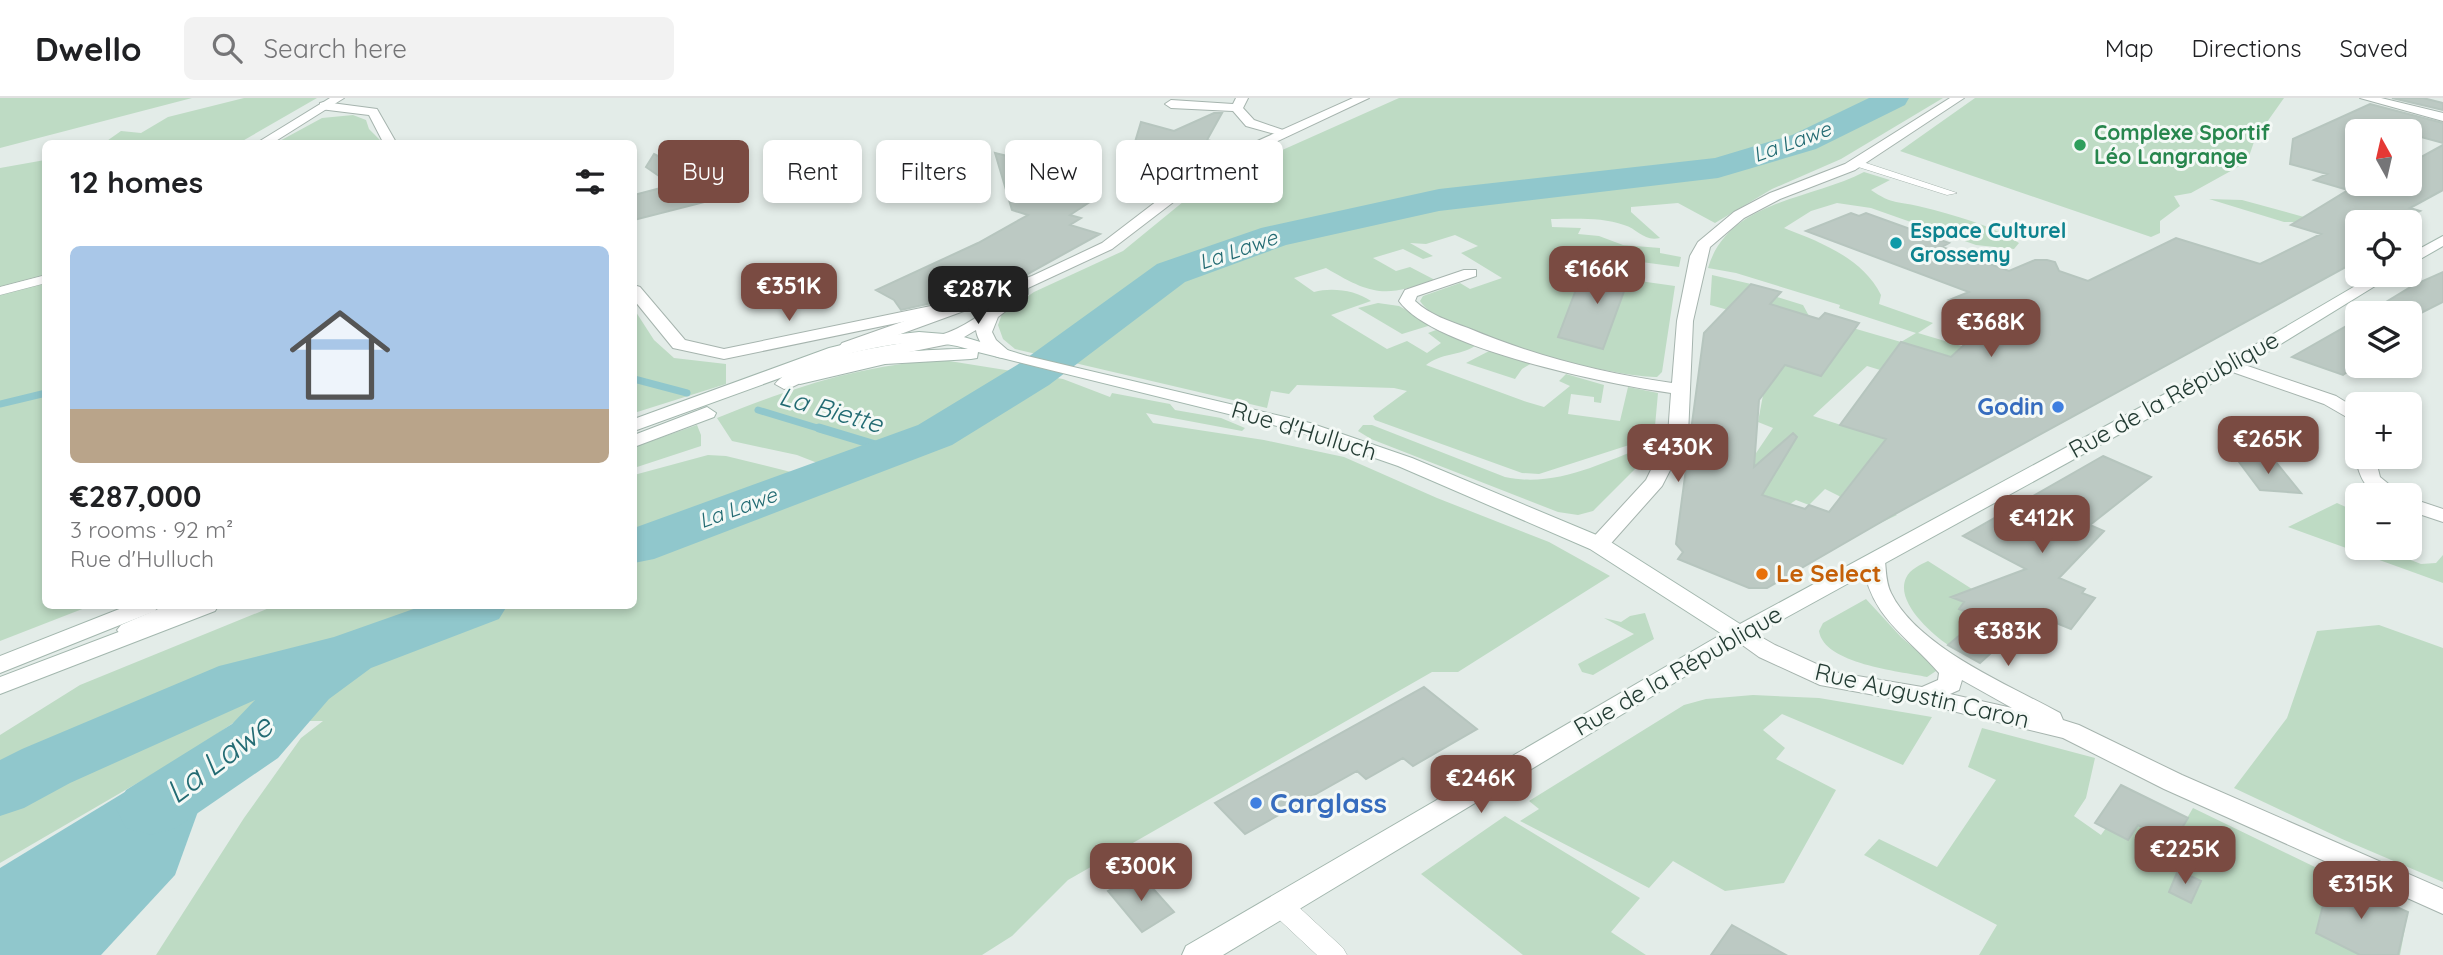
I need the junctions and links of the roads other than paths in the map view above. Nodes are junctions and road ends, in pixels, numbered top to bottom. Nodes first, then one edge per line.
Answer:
1 (338, 98) edge
2 (1363, 98) edge
3 (1958, 98) edge
4 (2366, 98) edge
5 (1240, 103) edge
6 (1171, 104) dead end
7 (324, 106) junction
8 (2443, 117) edge
9 (1282, 134) junction
10 (268, 140) edge
11 (389, 140) edge
12 (1856, 163) junction
13 (1951, 193) dead end
14 (2443, 240) edge
15 (2422, 253) edge
16 (1470, 273) dead end
17 (1038, 279) junction
18 (42, 280) edge
19 (2364, 287) edge
20 (0, 291) edge
21 (637, 294) edge
22 (955, 306) junction
23 (991, 315) junction
24 (940, 343) junction
25 (835, 352) junction
26 (1002, 353) junction
27 (1022, 359) junction
28 (2230, 365) junction
29 (1679, 389) junction
30 (2345, 409) edge
31 (637, 424) edge
32 (637, 440) edge
33 (2422, 508) edge
34 (2443, 516) edge
35 (1598, 544) junction
36 (1874, 561) junction
37 (136, 609) edge
38 (178, 609) edge
39 (199, 609) edge
40 (1739, 634) junction
41 (1923, 644) junction
42 (74, 657) junction
43 (0, 664) edge
44 (0, 686) edge
45 (1924, 696) junction
46 (2070, 731) junction
47 (2443, 902) edge
48 (1279, 905) junction
49 (1197, 955) edge
50 (1334, 955) edge

1 - 7 street
2 - 9 street
3 - 12 street
4 - 8 street
5 - 6 street
5 - 9 street
7 - 10 street
7 - 11 street
9 - 17 street
12 - 13 lane
12 - 29 street
14 - 15 street
16 - 29 street
17 - 22 street
17 - 23 street
18 - 20 lane
19 - 28 street, Rue de la République
21 - 22 street
22 - 24 street
22 - 25 street
23 - 24 street
23 - 26 street
24 - 25 street, Rue d'Hulluch
24 - 26 street, Rue d'Hulluch
24 - 27 street
24 - 32 street
25 - 31 street
26 - 27 street, Rue d'Hulluch
27 - 35 street, Rue d'Hulluch
28 - 30 street
28 - 36 street, Rue de la République
29 - 35 street
33 - 34 street
35 - 40 street, Rue d'Hulluch
36 - 40 street, Rue de la République
36 - 41 street, Rue Augustin Caron
37 - 43 street
38 - 42 street
39 - 42 street
40 - 45 street, Rue Augustin Caron
40 - 48 street, Rue de la République
41 - 45 street
41 - 46 street, Rue Augustin Caron
42 - 44 street
45 - 46 street, Rue Augustin Caron
46 - 47 street, Rue Augustin Caron
48 - 49 street, Rue de la République
48 - 50 lane

